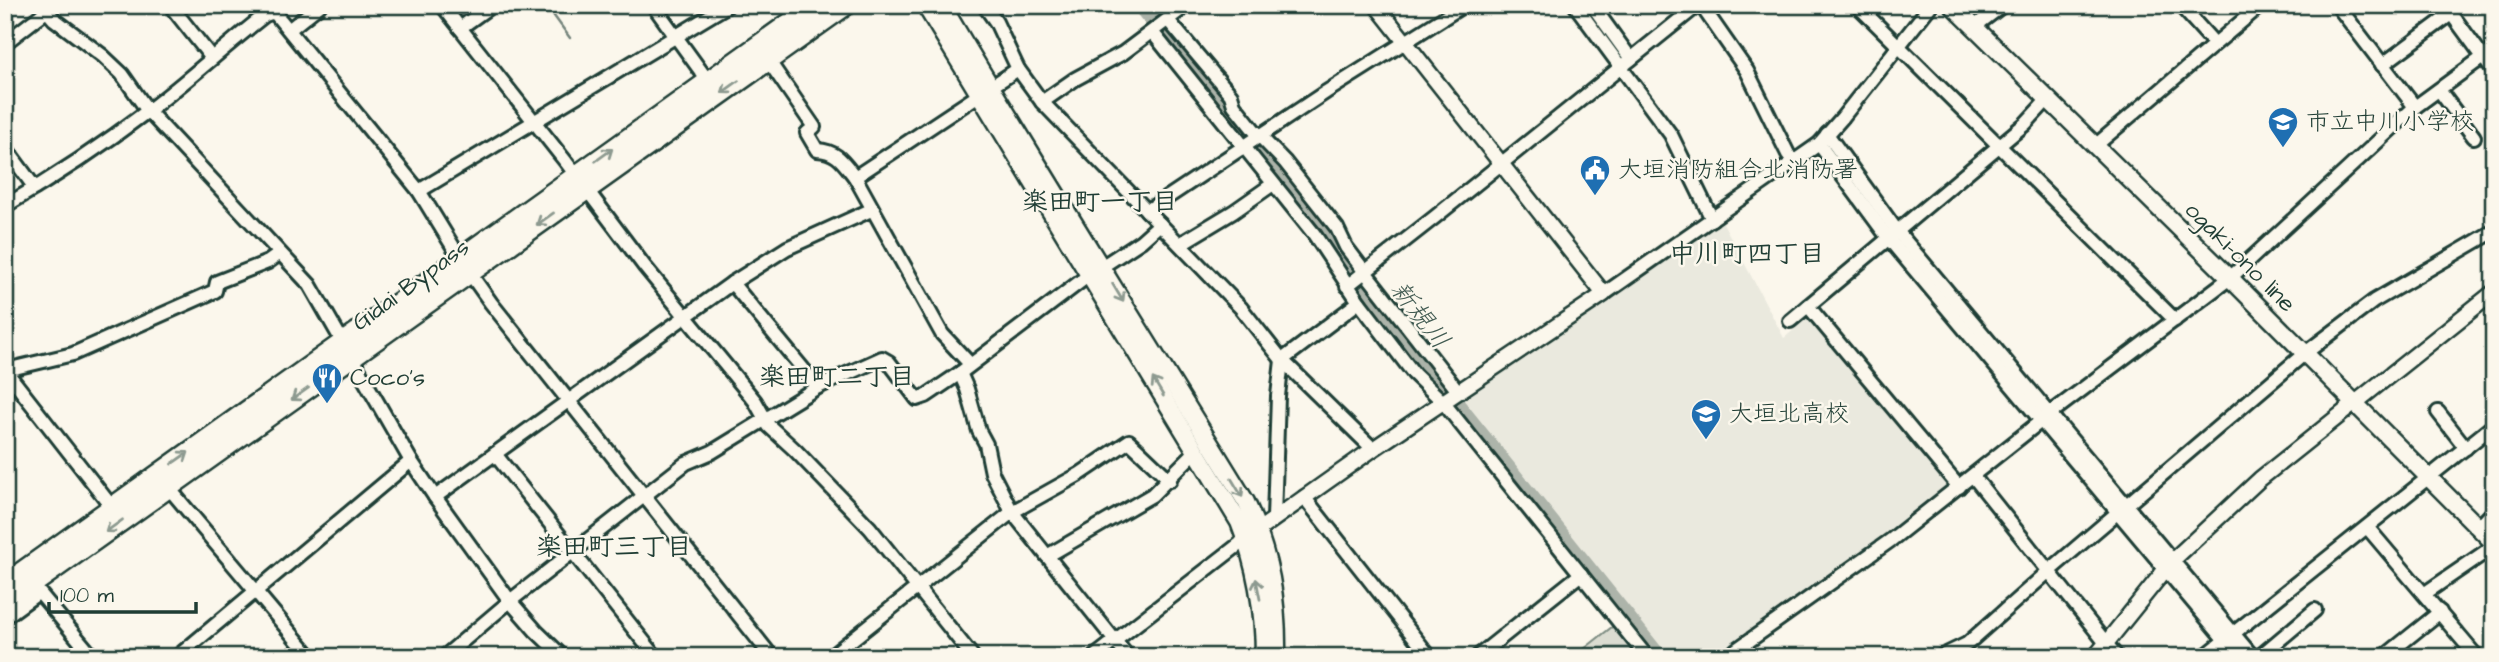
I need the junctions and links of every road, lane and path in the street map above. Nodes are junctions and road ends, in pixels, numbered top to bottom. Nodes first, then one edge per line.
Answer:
1 (170, 5) edge
2 (320, 5) edge
3 (442, 5) edge
4 (492, 5) edge
5 (653, 5) edge
6 (728, 5) edge
7 (815, 5) edge
8 (846, 5) edge
9 (925, 5) edge
10 (942, 5) edge
11 (984, 5) edge
12 (1187, 5) edge
13 (1376, 5) edge
14 (1464, 5) edge
15 (1575, 5) edge
16 (1591, 5) edge
17 (1700, 5) edge
18 (1857, 5) edge
19 (1931, 5) edge
20 (1952, 5) edge
21 (2003, 5) edge
22 (2180, 5) edge
23 (2260, 5) edge
24 (2337, 5) edge
25 (48, 7) edge
26 (2448, 9) edge
27 (1168, 20) junction
28 (1974, 27) junction
29 (460, 28) junction
30 (290, 29) junction
31 (1153, 33) junction
32 (676, 37) junction
33 (5, 43) edge
34 (1405, 43) junction
35 (2214, 43) junction
36 (1899, 47) junction
37 (2488, 53) edge
38 (211, 57) junction
39 (768, 60) junction
40 (1626, 63) junction
41 (2382, 65) junction
42 (1018, 69) junction
43 (2494, 72) edge
44 (708, 81) junction
45 (985, 89) junction
46 (2439, 90) junction
47 (2048, 99) junction
48 (1042, 102) junction
49 (2415, 107) junction
50 (148, 111) junction
51 (534, 122) junction
52 (2474, 137) dead end
53 (1823, 139) junction
54 (1251, 141) junction
55 (1998, 146) junction
56 (2095, 146) junction
57 (5, 147) edge
58 (1795, 163) junction
59 (1501, 164) junction
60 (855, 177) junction
61 (582, 183) junction
62 (1273, 184) junction
63 (35, 188) junction
64 (419, 191) junction
65 (5, 206) edge
66 (871, 210) junction
67 (1147, 211) junction
68 (1713, 219) junction
69 (1160, 224) junction
70 (2494, 231) edge
71 (1893, 235) junction
72 (1180, 243) junction
73 (279, 254) junction
74 (464, 265) junction
75 (1096, 270) junction
76 (1365, 272) junction
77 (2230, 278) junction
78 (732, 282) junction
79 (1347, 286) junction
80 (2494, 292) edge
81 (1604, 294) junction
82 (1359, 302) junction
83 (1808, 306) junction
84 (685, 315) junction
85 (2175, 320) junction
86 (1790, 321) dead end
87 (347, 350) junction
88 (2304, 354) junction
89 (1282, 360) junction
90 (970, 364) junction
91 (5, 370) edge
92 (960, 373) junction
93 (818, 387) junction
94 (1450, 397) junction
95 (569, 400) junction
96 (2353, 403) junction
97 (2438, 412) dead end
98 (2046, 417) junction
99 (764, 419) junction
100 (2494, 425) edge
101 (2466, 448) junction
102 (1373, 449) junction
103 (1196, 450) junction
104 (495, 454) junction
105 (411, 461) junction
106 (1973, 476) junction
107 (2428, 479) junction
108 (1170, 480) junction
109 (167, 487) junction
110 (1959, 487) junction
111 (645, 495) junction
112 (435, 497) junction
113 (1304, 497) junction
114 (112, 507) junction
115 (2122, 509) junction
116 (2494, 511) edge
117 (1012, 512) junction
118 (1274, 518) junction
119 (2367, 527) junction
120 (2478, 528) junction
121 (1252, 534) junction
122 (2494, 544) edge
123 (572, 552) junction
124 (1047, 556) junction
125 (2169, 565) junction
126 (2049, 571) junction
127 (1581, 574) junction
128 (5, 584) edge
129 (918, 587) junction
130 (35, 589) junction
131 (255, 591) junction
132 (2424, 594) junction
133 (510, 601) junction
134 (5, 604) edge
135 (2315, 610) dead end
136 (2440, 612) junction
137 (5, 617) edge
138 (2230, 636) junction
139 (1115, 640) junction
140 (2106, 643) junction
141 (1969, 651) edge
142 (93, 657) edge
143 (177, 657) edge
144 (311, 657) edge
145 (444, 657) edge
146 (563, 657) edge
147 (656, 657) edge
148 (772, 657) edge
149 (830, 657) edge
150 (973, 657) edge
151 (1094, 657) edge
152 (1128, 657) edge
153 (1264, 657) edge
154 (1277, 657) edge
155 (1430, 657) edge
156 (1477, 657) edge
157 (1647, 657) edge
158 (1730, 657) edge
159 (1940, 657) edge
160 (2095, 657) edge
161 (2117, 657) edge
162 (2204, 657) edge
163 (2239, 657) edge
164 (2253, 657) edge
165 (2259, 657) edge
166 (2384, 657) edge
167 (2477, 657) edge

1 - 38 street
2 - 30 street
3 - 29 street
4 - 29 street
5 - 32 street
6 - 32 street
7 - 44 highway, Gidai Bypass
8 - 39 highway, Gidai Bypass
9 - 45 main road
10 - 45 main road
11 - 42 street
12 - 27 street
13 - 34 street
14 - 34 street
15 - 40 street
16 - 40 street
17 - 40 street
17 - 58 street
18 - 36 street
19 - 36 street
20 - 28 main road, ogaki-ono line
21 - 28 street
22 - 35 street
23 - 35 street
24 - 41 street
25 - 33 street
25 - 50 street
26 - 37 street
26 - 41 street
27 - 31 street
27 - 54 street
28 - 47 main road, ogaki-ono line
29 - 51 street
30 - 38 street
30 - 64 street
31 - 48 street
31 - 54 street
32 - 44 street
32 - 51 street
34 - 54 street
34 - 59 street
35 - 56 street
36 - 53 street
36 - 55 street
37 - 43 street
37 - 46 street
38 - 50 street
39 - 60 street
39 -> 61 highway, Gidai Bypass
40 - 59 street
40 - 68 street
41 - 49 street
42 - 45 street
42 - 48 street
61 -> 44 highway, Gidai Bypass
45 - 60 street
45 - 75 main road
46 - 49 street
46 - 52 street
47 - 55 street
47 - 56 main road, ogaki-ono line
48 - 67 street
49 - 77 street
50 - 63 street
50 - 73 street
51 - 61 street
51 - 64 street
53 - 58 street
53 - 71 street
54 - 62 street
54 - 67 street
54 - 76 street
55 - 71 street
55 - 85 street
56 - 77 main road, ogaki-ono line
57 - 63 street
58 - 68 street
59 - 76 street
59 - 81 street
60 - 66 street
61 - 74 highway, Gidai Bypass
61 - 84 street
62 - 72 street
62 - 79 street
63 - 65 street
64 - 74 street
66 - 78 street
66 - 90 street
67 - 69 street
68 - 81 street
69 - 72 street
69 - 75 street
70 - 88 street
71 - 83 street
71 - 98 street
72 - 89 street
73 - 87 street
73 - 91 street
74 - 87 highway, Gidai Bypass
74 - 95 street
75 - 90 street
103 -> 75 main road
75 -> 121 main road
76 - 79 street
76 - 94 street
77 - 85 street
77 - 88 main road, ogaki-ono line
78 - 84 street
78 - 93 street
79 - 82 street
80 - 96 street
81 - 94 street
82 - 89 street
82 - 94 street
83 - 86 street
83 - 110 street
84 - 95 street
84 - 99 street
85 - 98 street
87 - 105 street
87 -> 109 highway, Gidai Bypass
114 -> 87 highway, Gidai Bypass
88 - 96 main road, ogaki-ono line
88 - 115 street
89 - 102 street
89 - 118 street
90 - 92 street
91 - 114 street
92 - 93 street
92 - 117 street
93 - 99 street
94 - 102 street
94 - 127 street
95 - 104 street
95 - 111 street
96 - 107 main road, ogaki-ono line
96 - 125 street
97 - 101 street
98 - 106 street
98 - 115 street
99 - 111 street
99 - 129 street
100 - 101 street
101 - 107 street
102 - 113 street
103 - 108 street
103 - 121 main road
104 - 112 street
104 - 123 street
105 - 112 street
105 - 131 street
106 - 110 street
106 - 126 street
107 - 119 street
107 - 120 main road, ogaki-ono line
108 - 117 street
108 - 124 street
109 -> 130 highway, Gidai Bypass
109 - 131 street
110 - 158 street
111 - 123 street
111 - 148 street
112 - 133 street
113 - 118 street
113 - 155 street
114 - 128 highway, Gidai Bypass
115 - 125 street
115 - 126 street
116 - 120 street
117 - 124 street
117 - 129 street
118 - 121 street
119 - 132 street
119 - 138 street
120 - 122 main road, ogaki-ono line
121 - 139 street
153 -> 121 main road
121 - 154 main road
122 - 132 street
123 - 133 street
123 - 147 street
124 - 139 street
125 - 138 street
125 - 140 street
126 - 140 street
126 - 141 street
127 - 156 street
127 - 157 street
129 - 149 street
129 - 150 street
130 - 134 highway, Gidai Bypass
130 - 137 street
130 - 142 street
131 - 143 street
131 - 144 street
132 - 136 street
133 - 145 street
133 - 146 street
135 - 165 street
136 - 166 street
136 - 167 street
138 - 162 street
138 - 163 street
138 - 164 street
139 - 151 street
139 - 152 street
140 - 160 street
140 - 161 street
141 - 159 street

